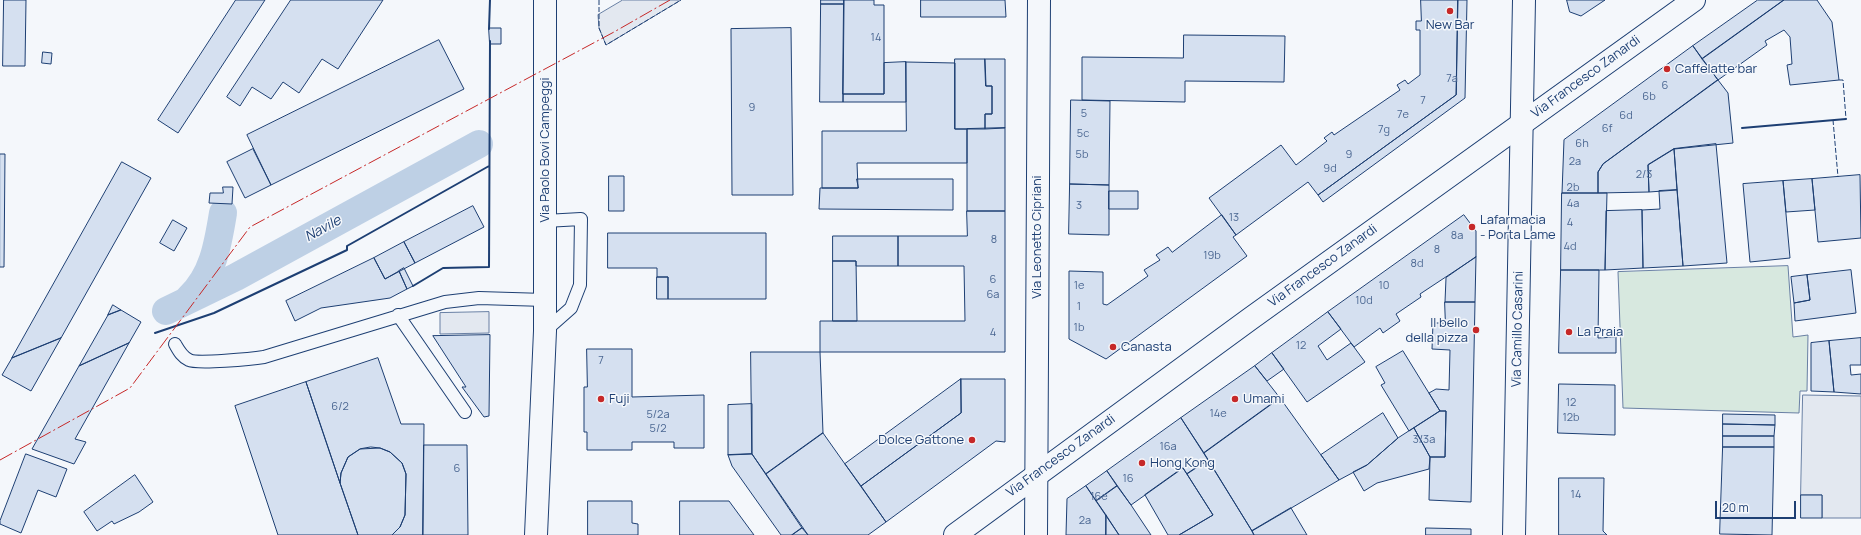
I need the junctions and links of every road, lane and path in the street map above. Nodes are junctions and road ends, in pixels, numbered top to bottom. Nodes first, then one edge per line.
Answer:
1 (546, 0) edge
2 (1039, 0) edge
3 (1524, 0) edge
4 (1694, 0) edge
5 (1522, 123) junction
6 (545, 220) junction
7 (544, 300) junction
8 (398, 315) junction
9 (545, 331) junction
10 (175, 344) dead end
11 (465, 412) dead end
12 (1036, 474) junction
13 (536, 535) edge
14 (955, 535) edge
15 (1036, 535) edge
16 (1514, 535) edge

1 - 6 street, Via Paolo Bovi Campeggi
2 - 12 street, Via Leonetto Cipriani
3 - 5 street, Via Camillo Casarini
4 - 5 street, Via Francesco Zanardi
5 - 12 street, Via Francesco Zanardi
5 - 16 street, Via Camillo Casarini
6 - 7 street, Via Paolo Bovi Campeggi
6 - 9 lane
7 - 8 lane
7 - 9 street, Via Paolo Bovi Campeggi
8 - 10 lane
8 - 11 lane
9 - 13 street, Via Paolo Bovi Campeggi
12 - 14 street, Via Francesco Zanardi
12 - 15 street, Via Leonetto Cipriani

